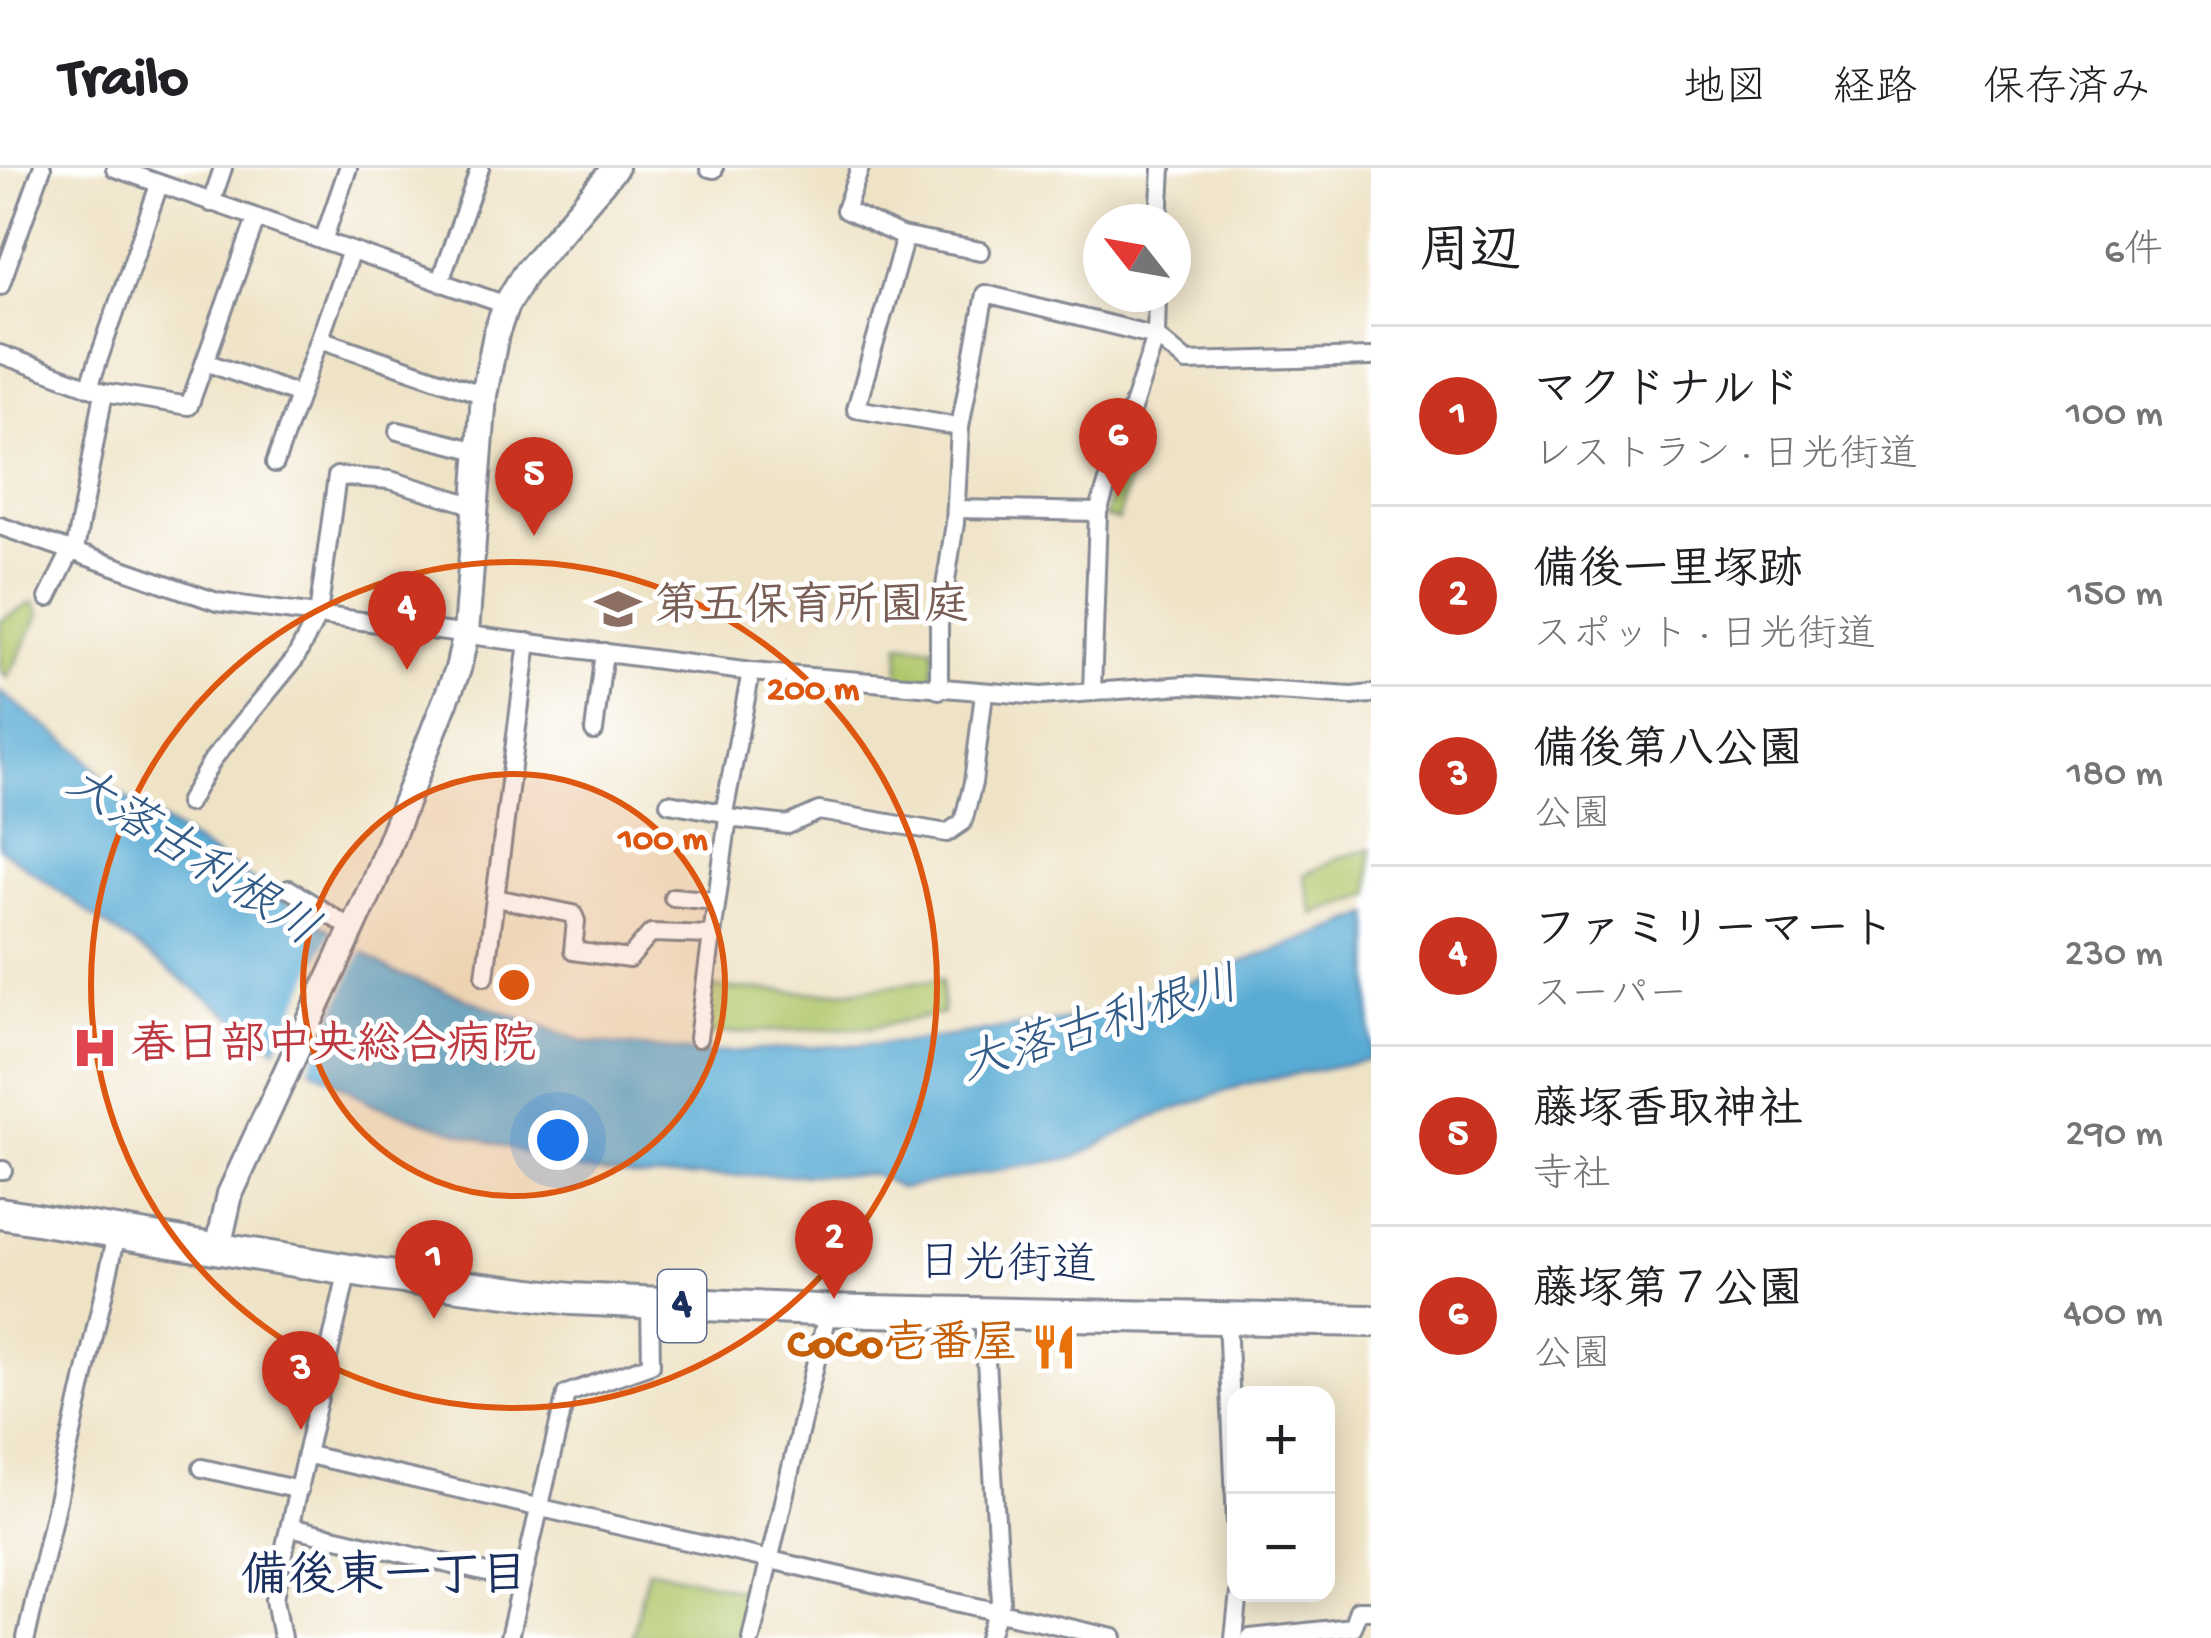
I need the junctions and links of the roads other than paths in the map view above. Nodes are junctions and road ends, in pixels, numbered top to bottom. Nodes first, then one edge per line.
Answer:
1 (42, 168) edge
2 (115, 168) edge
3 (223, 168) edge
4 (348, 168) edge
5 (480, 168) edge
6 (616, 168) edge
7 (860, 168) edge
8 (1162, 168) edge
9 (159, 185) junction
10 (211, 202) junction
11 (1160, 204) edge
12 (256, 219) junction
13 (901, 236) junction
14 (323, 241) junction
15 (351, 251) junction
16 (981, 251) dead end
17 (440, 281) junction
18 (0, 286) edge
19 (506, 304) junction
20 (1157, 312) edge
21 (1156, 336) junction
22 (320, 339) junction
23 (0, 354) edge
24 (1371, 357) edge
25 (205, 362) junction
26 (96, 390) junction
27 (298, 395) junction
28 (484, 395) junction
29 (960, 427) junction
30 (398, 431) dead end
31 (479, 451) junction
32 (275, 463) dead end
33 (476, 506) junction
34 (956, 509) junction
35 (1099, 512) junction
36 (0, 526) edge
37 (74, 549) junction
38 (48, 598) dead end
39 (318, 615) junction
40 (466, 633) junction
41 (528, 642) junction
42 (604, 652) junction
43 (751, 672) junction
44 (939, 690) junction
45 (1091, 692) junction
46 (984, 693) junction
47 (1371, 694) edge
48 (593, 731) dead end
49 (188, 803) dead end
50 (669, 803) dead end
51 (726, 816) junction
52 (289, 889) dead end
53 (673, 897) dead end
54 (496, 898) junction
55 (716, 901) junction
56 (352, 928) junction
57 (712, 935) junction
58 (485, 976) dead end
59 (698, 1038) dead end
60 (0, 1213) edge
61 (117, 1234) junction
62 (218, 1248) junction
63 (348, 1270) junction
64 (650, 1305) junction
65 (828, 1310) junction
66 (983, 1313) junction
67 (1227, 1318) junction
68 (1371, 1321) edge
69 (308, 1456) junction
70 (202, 1468) dead end
71 (299, 1490) junction
72 (1235, 1494) edge
73 (537, 1509) junction
74 (290, 1527) junction
75 (769, 1559) junction
76 (521, 1581) junction
77 (1238, 1602) edge
78 (1371, 1610) edge
79 (999, 1611) junction
80 (26, 1638) edge
81 (282, 1638) edge
82 (509, 1638) edge
83 (751, 1638) edge
84 (989, 1638) edge
85 (1114, 1638) edge
86 (1234, 1638) edge
87 (1250, 1638) edge

1 - 18 street
2 - 9 street
3 - 10 street
4 - 14 street
5 - 17 street
6 - 19 street
7 - 13 street
8 - 11 street
9 - 10 street
9 - 26 street
10 - 12 street
12 - 14 street
12 - 25 street
13 - 16 street
13 - 29 street
14 - 15 street
15 - 17 street
15 - 22 street
17 - 19 street
19 - 28 street
20 - 21 street
21 - 24 street
21 - 29 street
21 - 35 street
22 - 27 street
22 - 28 street
23 - 26 street
25 - 26 street
25 - 27 street
26 - 37 street
27 - 32 street
28 - 31 street
29 - 34 street
30 - 31 street
31 - 33 street
33 - 39 street
33 - 40 street
34 - 35 street
34 - 44 street
35 - 45 street
36 - 37 street
37 - 38 street
37 - 39 street
39 - 40 street
39 - 49 street
40 - 41 street
40 - 56 street
41 - 42 street
41 - 54 street
42 - 43 street
42 - 48 street
43 - 44 street
43 - 51 street
44 - 46 street
45 - 46 street
45 - 47 street
46 - 51 street
50 - 51 street
51 - 55 street
52 - 56 street
53 - 55 street
54 - 57 street
54 - 58 street
55 - 57 street
56 - 62 street
57 - 59 street
60 - 61 highway, 日光街道 / 4
61 - 62 highway, 日光街道 / 4
61 - 80 street
62 - 63 highway, 日光街道 / 4
63 - 64 highway, 日光街道 / 4
63 - 69 street
64 - 65 highway, 日光街道 / 4
64 - 73 street
65 - 66 highway, 日光街道 / 4
65 - 75 street
66 - 67 highway, 日光街道 / 4
66 - 79 street
67 - 68 highway, 日光街道 / 4
67 - 72 street
69 - 71 street
69 - 73 street
70 - 71 street
71 - 74 street
73 - 75 street
73 - 76 street
74 - 76 street
74 - 81 street
75 - 79 street
75 - 83 street
76 - 82 street
77 - 86 street
78 - 87 street
79 - 84 street
79 - 85 street

